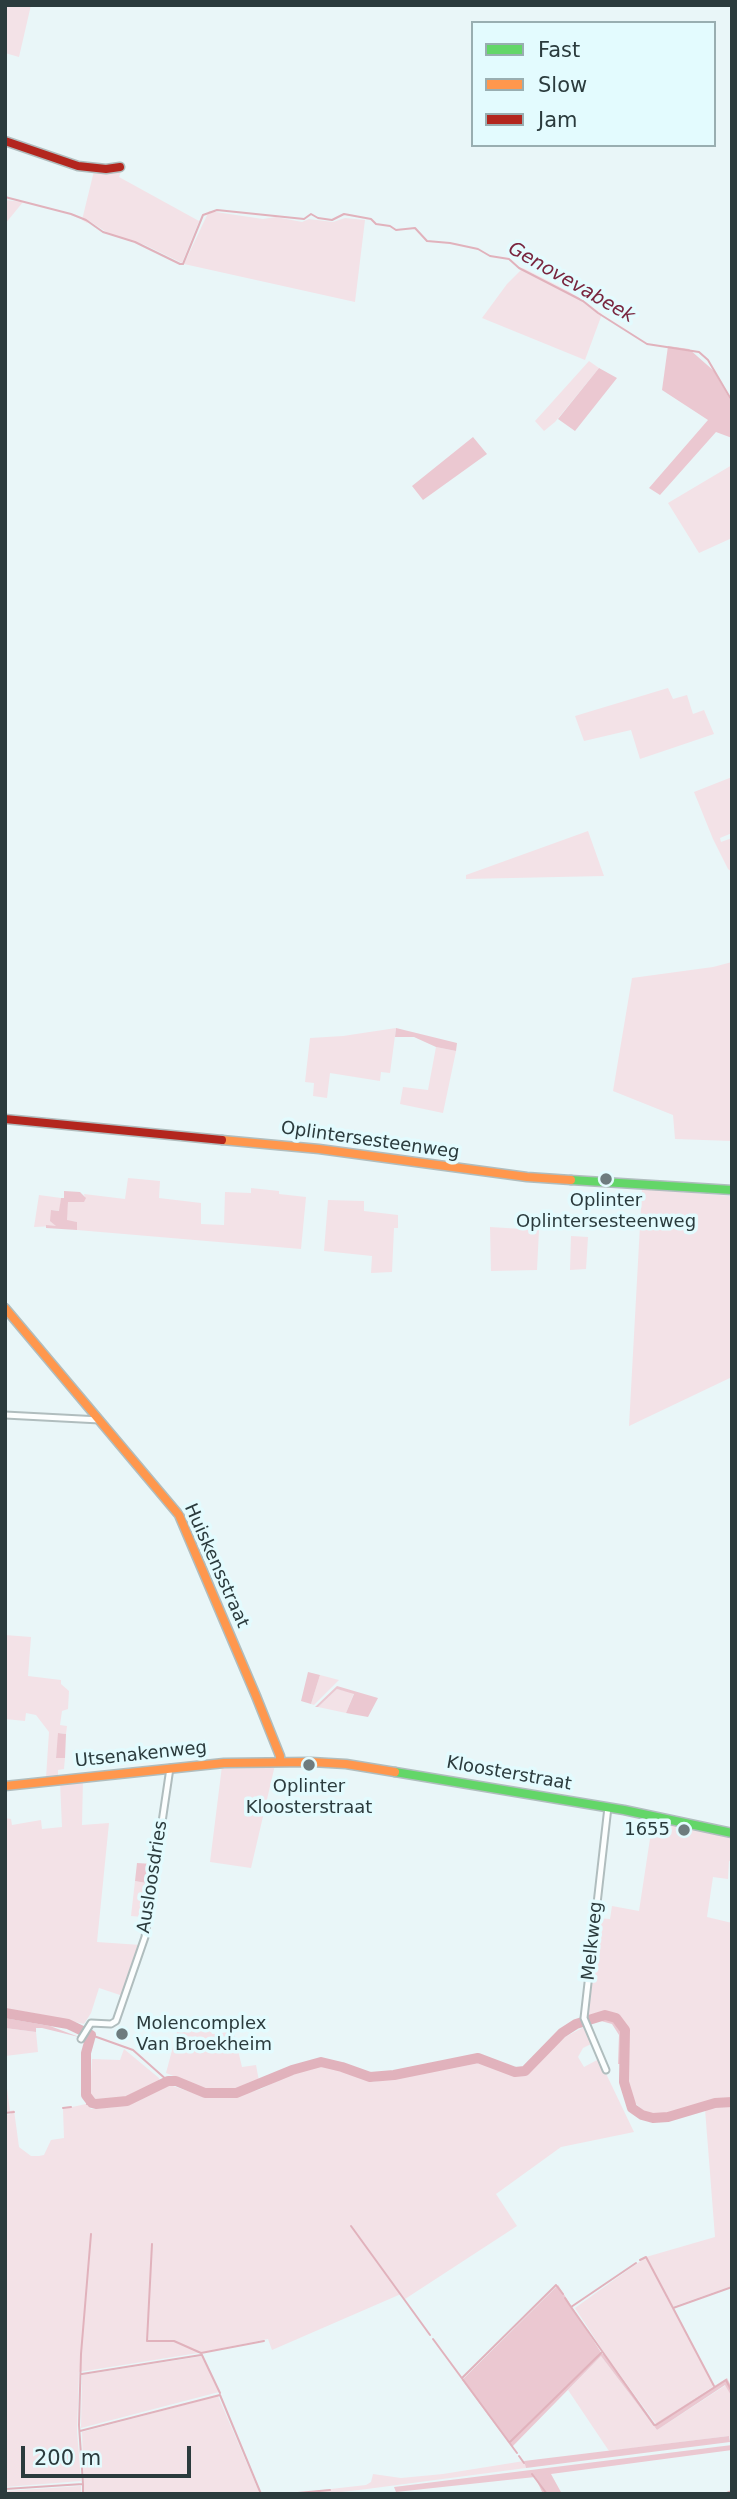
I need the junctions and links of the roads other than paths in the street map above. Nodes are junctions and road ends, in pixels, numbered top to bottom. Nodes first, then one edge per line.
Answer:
1 (5, 141) edge
2 (120, 167) dead end
3 (5, 1119) edge
4 (732, 1190) edge
5 (5, 1308) edge
6 (5, 1415) edge
7 (100, 1420) junction
8 (280, 1762) junction
9 (170, 1768) junction
10 (5, 1786) edge
11 (608, 1807) junction
12 (732, 1833) edge
13 (81, 2039) dead end
14 (606, 2070) dead end

1 - 2 street
3 - 4 street, Oplintersesteenweg
5 - 7 street, Huiskensstraat
6 - 7 street
7 - 8 street, Huiskensstraat
8 - 9 street, Utsenakenweg
8 - 11 street, Kloosterstraat
9 - 10 street, Utsenakenweg
9 - 13 street, Ausloosdries
11 - 12 street, Kloosterstraat
11 - 14 street, Melkweg

